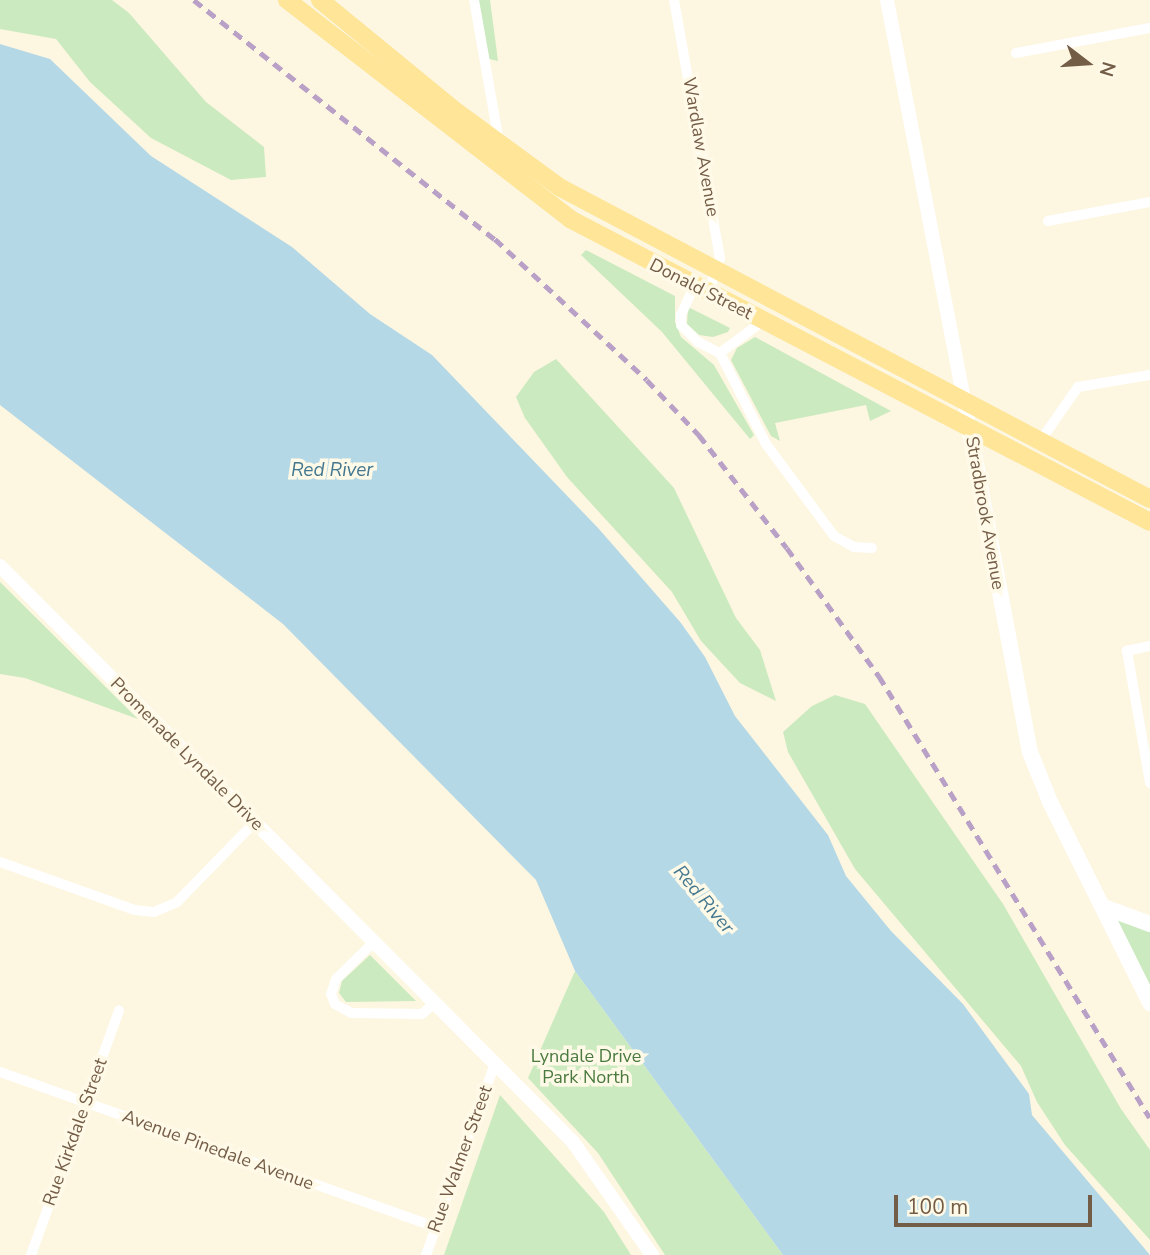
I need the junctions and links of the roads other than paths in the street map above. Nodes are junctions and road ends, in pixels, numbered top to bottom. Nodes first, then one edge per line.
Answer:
1 (287, 0) edge
2 (320, 0) edge
3 (474, 0) edge
4 (674, 0) edge
5 (887, 0) edge
6 (1150, 28) edge
7 (1016, 53) dead end
8 (499, 144) junction
9 (1150, 202) edge
10 (1048, 221) dead end
11 (718, 271) junction
12 (701, 289) junction
13 (763, 321) junction
14 (720, 353) junction
15 (1150, 375) edge
16 (965, 400) junction
17 (969, 427) junction
18 (1041, 440) junction
19 (1150, 499) edge
20 (1150, 522) edge
21 (872, 548) dead end
22 (0, 566) edge
23 (1150, 646) edge
24 (1150, 783) edge
25 (255, 822) junction
26 (0, 862) edge
27 (1104, 907) junction
28 (1150, 924) edge
29 (375, 942) junction
30 (436, 1002) junction
31 (1150, 1003) edge
32 (119, 1010) dead end
33 (495, 1063) junction
34 (0, 1072) edge
35 (86, 1103) junction
36 (436, 1227) junction
37 (31, 1255) edge
38 (426, 1255) edge
39 (652, 1255) edge

1 - 12 main road, Donald Street
2 - 8 main road, Donald Street
3 - 8 street
4 - 11 street, Wardlaw Avenue
5 - 16 street, Stradbrook Avenue
6 - 7 street
8 - 11 main road, Donald Street
9 - 10 street
11 - 12 street, Wardlaw Avenue
11 - 16 main road, Donald Street
12 - 13 main road, Donald Street
12 - 14 street, Wardlaw Avenue
13 - 14 street
13 - 17 main road, Donald Street
14 - 21 street
15 - 18 street
16 - 17 street, Stradbrook Avenue
16 - 18 main road, Donald Street
17 - 20 main road, Donald Street
17 - 27 main road, Stradbrook Avenue
18 - 19 main road, Donald Street
22 - 25 street, Promenade Lyndale Drive
23 - 24 street
25 - 26 street
25 - 29 street, Promenade Lyndale Drive
27 - 28 main road
27 - 31 main road, Stradbrook Avenue
29 - 30 street, Promenade Lyndale Drive
29 - 30 street
30 - 33 street, Promenade Lyndale Drive
32 - 35 street, Rue Kirkdale Street
33 - 36 street, Rue Walmer Street
33 - 39 street, Promenade Lyndale Drive
34 - 35 street, Avenue Pinedale Avenue
35 - 36 street, Avenue Pinedale Avenue
35 - 37 street, Rue Kirkdale Street
36 - 38 street, Rue Walmer Street

